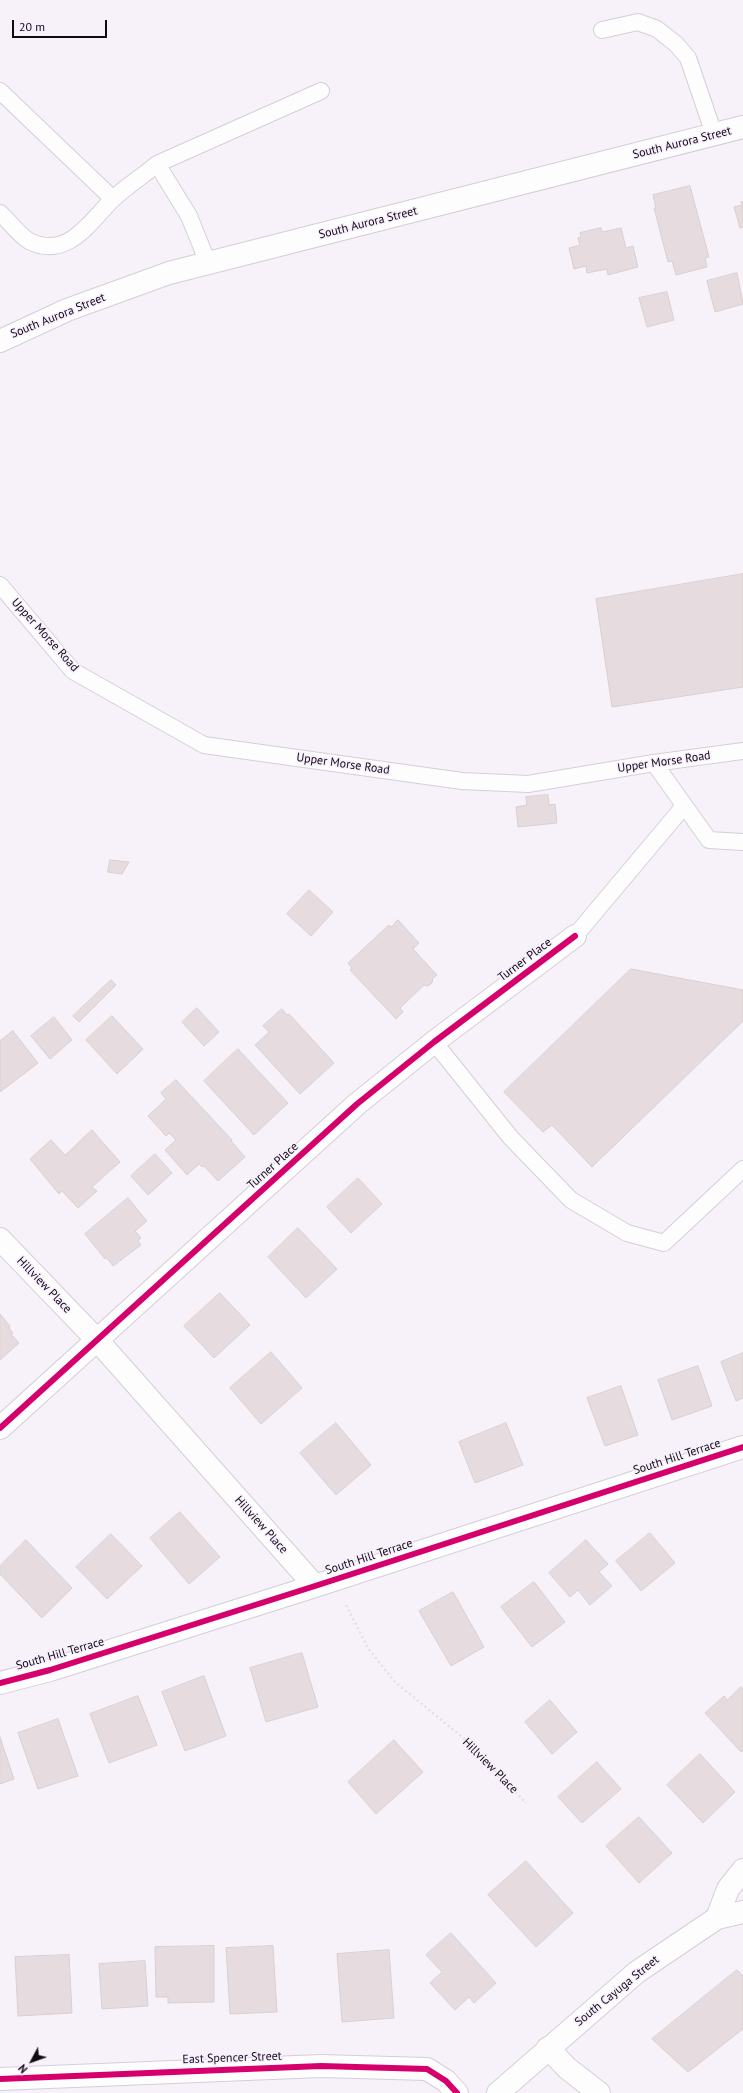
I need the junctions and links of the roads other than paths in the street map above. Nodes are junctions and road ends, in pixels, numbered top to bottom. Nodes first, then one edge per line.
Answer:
1 (602, 30) dead end
2 (0, 91) edge
3 (321, 91) dead end
4 (743, 127) edge
5 (714, 134) junction
6 (157, 164) junction
7 (113, 199) junction
8 (0, 213) edge
9 (208, 263) junction
10 (0, 341) edge
11 (0, 585) edge
12 (743, 751) edge
13 (654, 763) junction
14 (684, 806) junction
15 (743, 842) edge
16 (575, 936) joint
17 (434, 1042) junction
18 (743, 1169) edge
19 (0, 1239) edge
20 (98, 1341) junction
21 (0, 1428) edge
22 (743, 1447) edge
23 (315, 1586) junction
24 (0, 1683) edge
25 (743, 1870) edge
26 (743, 1912) edge
27 (717, 1918) junction
28 (548, 2048) junction
29 (0, 2079) edge
30 (457, 2093) edge
31 (498, 2093) edge
32 (599, 2093) edge

1 - 5 lane
2 - 7 lane
3 - 6 lane
4 - 5 street, South Aurora Street
5 - 9 street, South Aurora Street
6 - 7 lane
6 - 9 lane
7 - 8 lane
9 - 10 street, South Aurora Street
11 - 13 lane, Upper Morse Road
12 - 13 lane, Upper Morse Road
13 - 14 lane
14 - 15 lane
14 - 16 lane
16 - 17 street, Turner Place
17 - 18 lane
17 - 20 street, Turner Place
19 - 20 street, Hillview Place
20 - 21 street, Turner Place
20 - 23 street, Hillview Place
22 - 23 street, South Hill Terrace
23 - 24 street, South Hill Terrace
25 - 27 street
26 - 27 street
27 - 28 street, South Cayuga Street
28 - 31 street, South Cayuga Street
28 - 32 street
29 - 30 street, East Spencer Street

